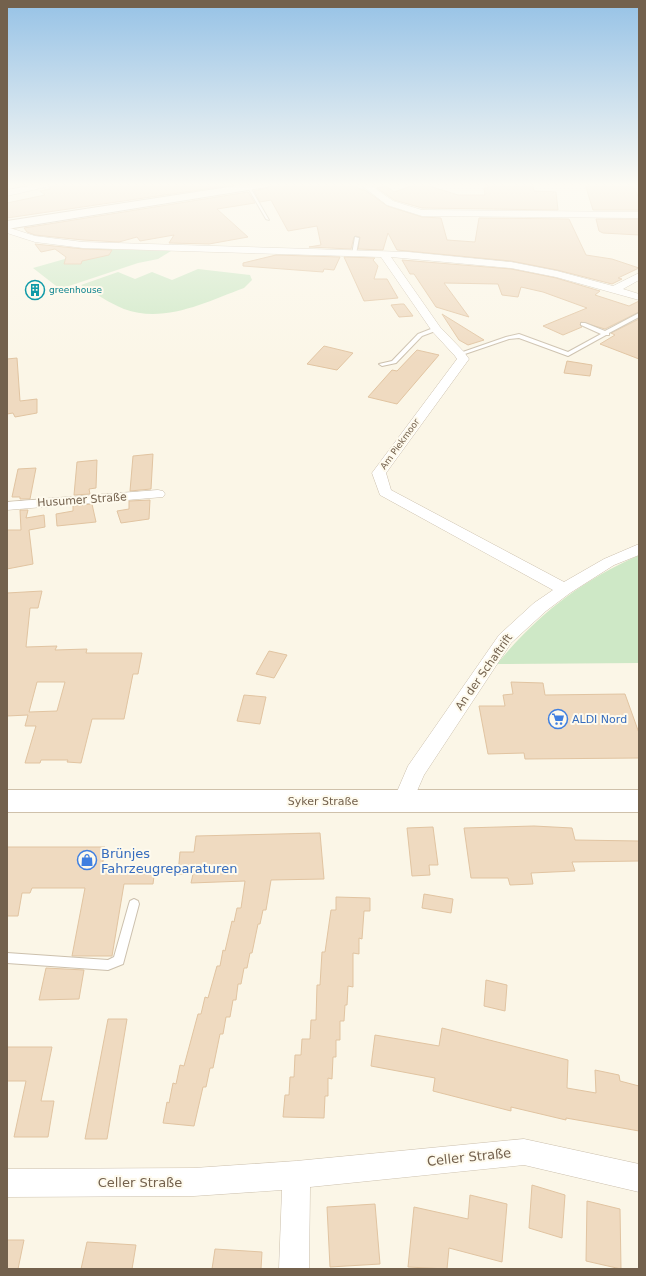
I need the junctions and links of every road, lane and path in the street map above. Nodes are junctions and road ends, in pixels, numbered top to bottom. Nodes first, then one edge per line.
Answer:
1 (70, 244) edge
2 (357, 244) edge
3 (354, 254) junction
4 (384, 254) junction
5 (639, 276) edge
6 (614, 290) junction
7 (639, 297) edge
8 (639, 315) edge
9 (583, 324) dead end
10 (436, 329) junction
11 (607, 334) junction
12 (460, 354) junction
13 (382, 364) dead end
14 (158, 494) dead end
15 (7, 506) edge
16 (639, 549) edge
17 (564, 589) junction
18 (7, 801) edge
19 (403, 801) junction
20 (639, 801) edge
21 (134, 904) dead end
22 (7, 958) edge
23 (296, 1175) junction
24 (639, 1178) edge
25 (7, 1183) edge
26 (294, 1269) edge

1 - 3 street
2 - 3 lane
3 - 4 street
4 - 6 street
4 - 10 street
5 - 6 street
6 - 7 street
8 - 11 lane
9 - 11 lane
10 - 12 street
10 - 13 lane
11 - 12 lane
12 - 17 street, Am Piekmoor
14 - 15 street, Husumer Straße
16 - 17 street, An der Schaftrift
17 - 19 street, An der Schaftrift
18 - 19 main road, Syker Straße
19 - 20 main road, Syker Straße
21 - 22 lane
23 - 24 street, Celler Straße
23 - 25 street, Celler Straße
23 - 26 street

